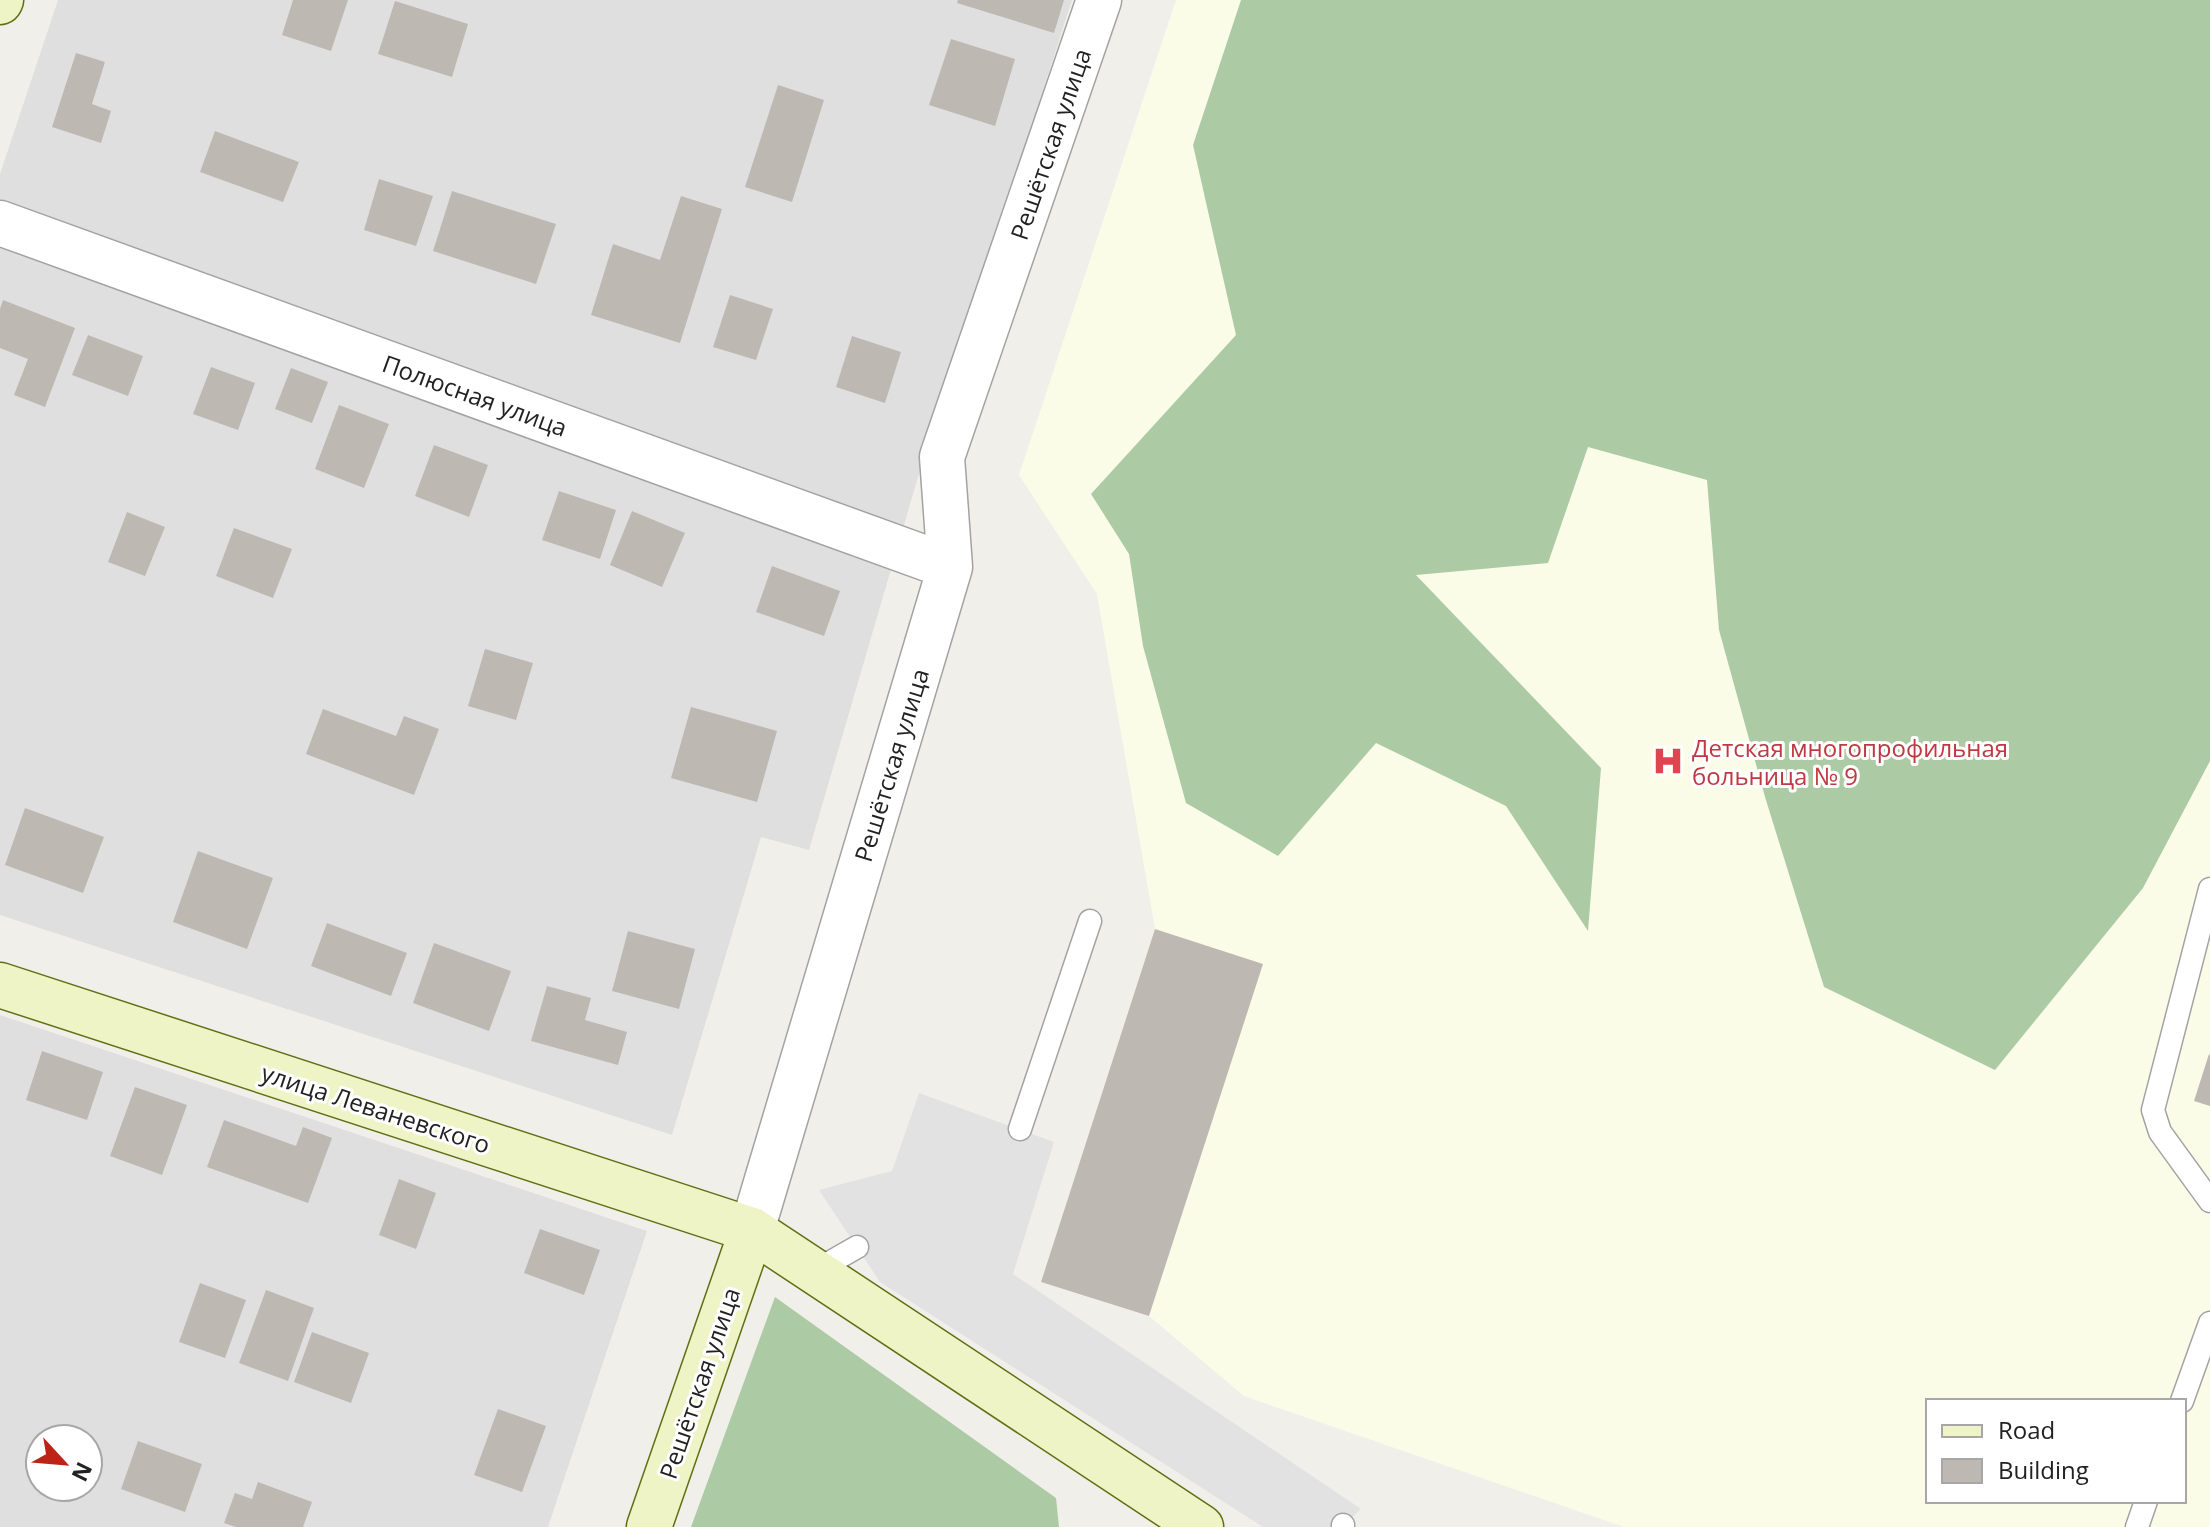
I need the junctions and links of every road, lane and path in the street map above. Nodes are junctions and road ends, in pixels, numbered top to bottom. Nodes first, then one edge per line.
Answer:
1 (1099, 0) edge
2 (0, 223) edge
3 (950, 567) junction
4 (2210, 889) edge
5 (1090, 921) dead end
6 (0, 985) edge
7 (1020, 1129) dead end
8 (2210, 1201) edge
9 (752, 1230) junction
10 (857, 1247) dead end
11 (815, 1271) junction
12 (2210, 1323) edge
13 (2183, 1399) edge
14 (2145, 1503) edge
15 (649, 1527) edge
16 (1201, 1527) edge
17 (2137, 1527) edge

1 - 3 street, Решётская улица
2 - 3 street, Полюсная улица
3 - 9 street, Решётская улица
4 - 8 lane
5 - 7 lane
6 - 9 street, улица Леваневского
9 - 11 street, улица Леваневского
9 - 15 street, Решётская улица
10 - 11 lane
11 - 16 street, улица Леваневского
12 - 13 lane
14 - 17 lane

